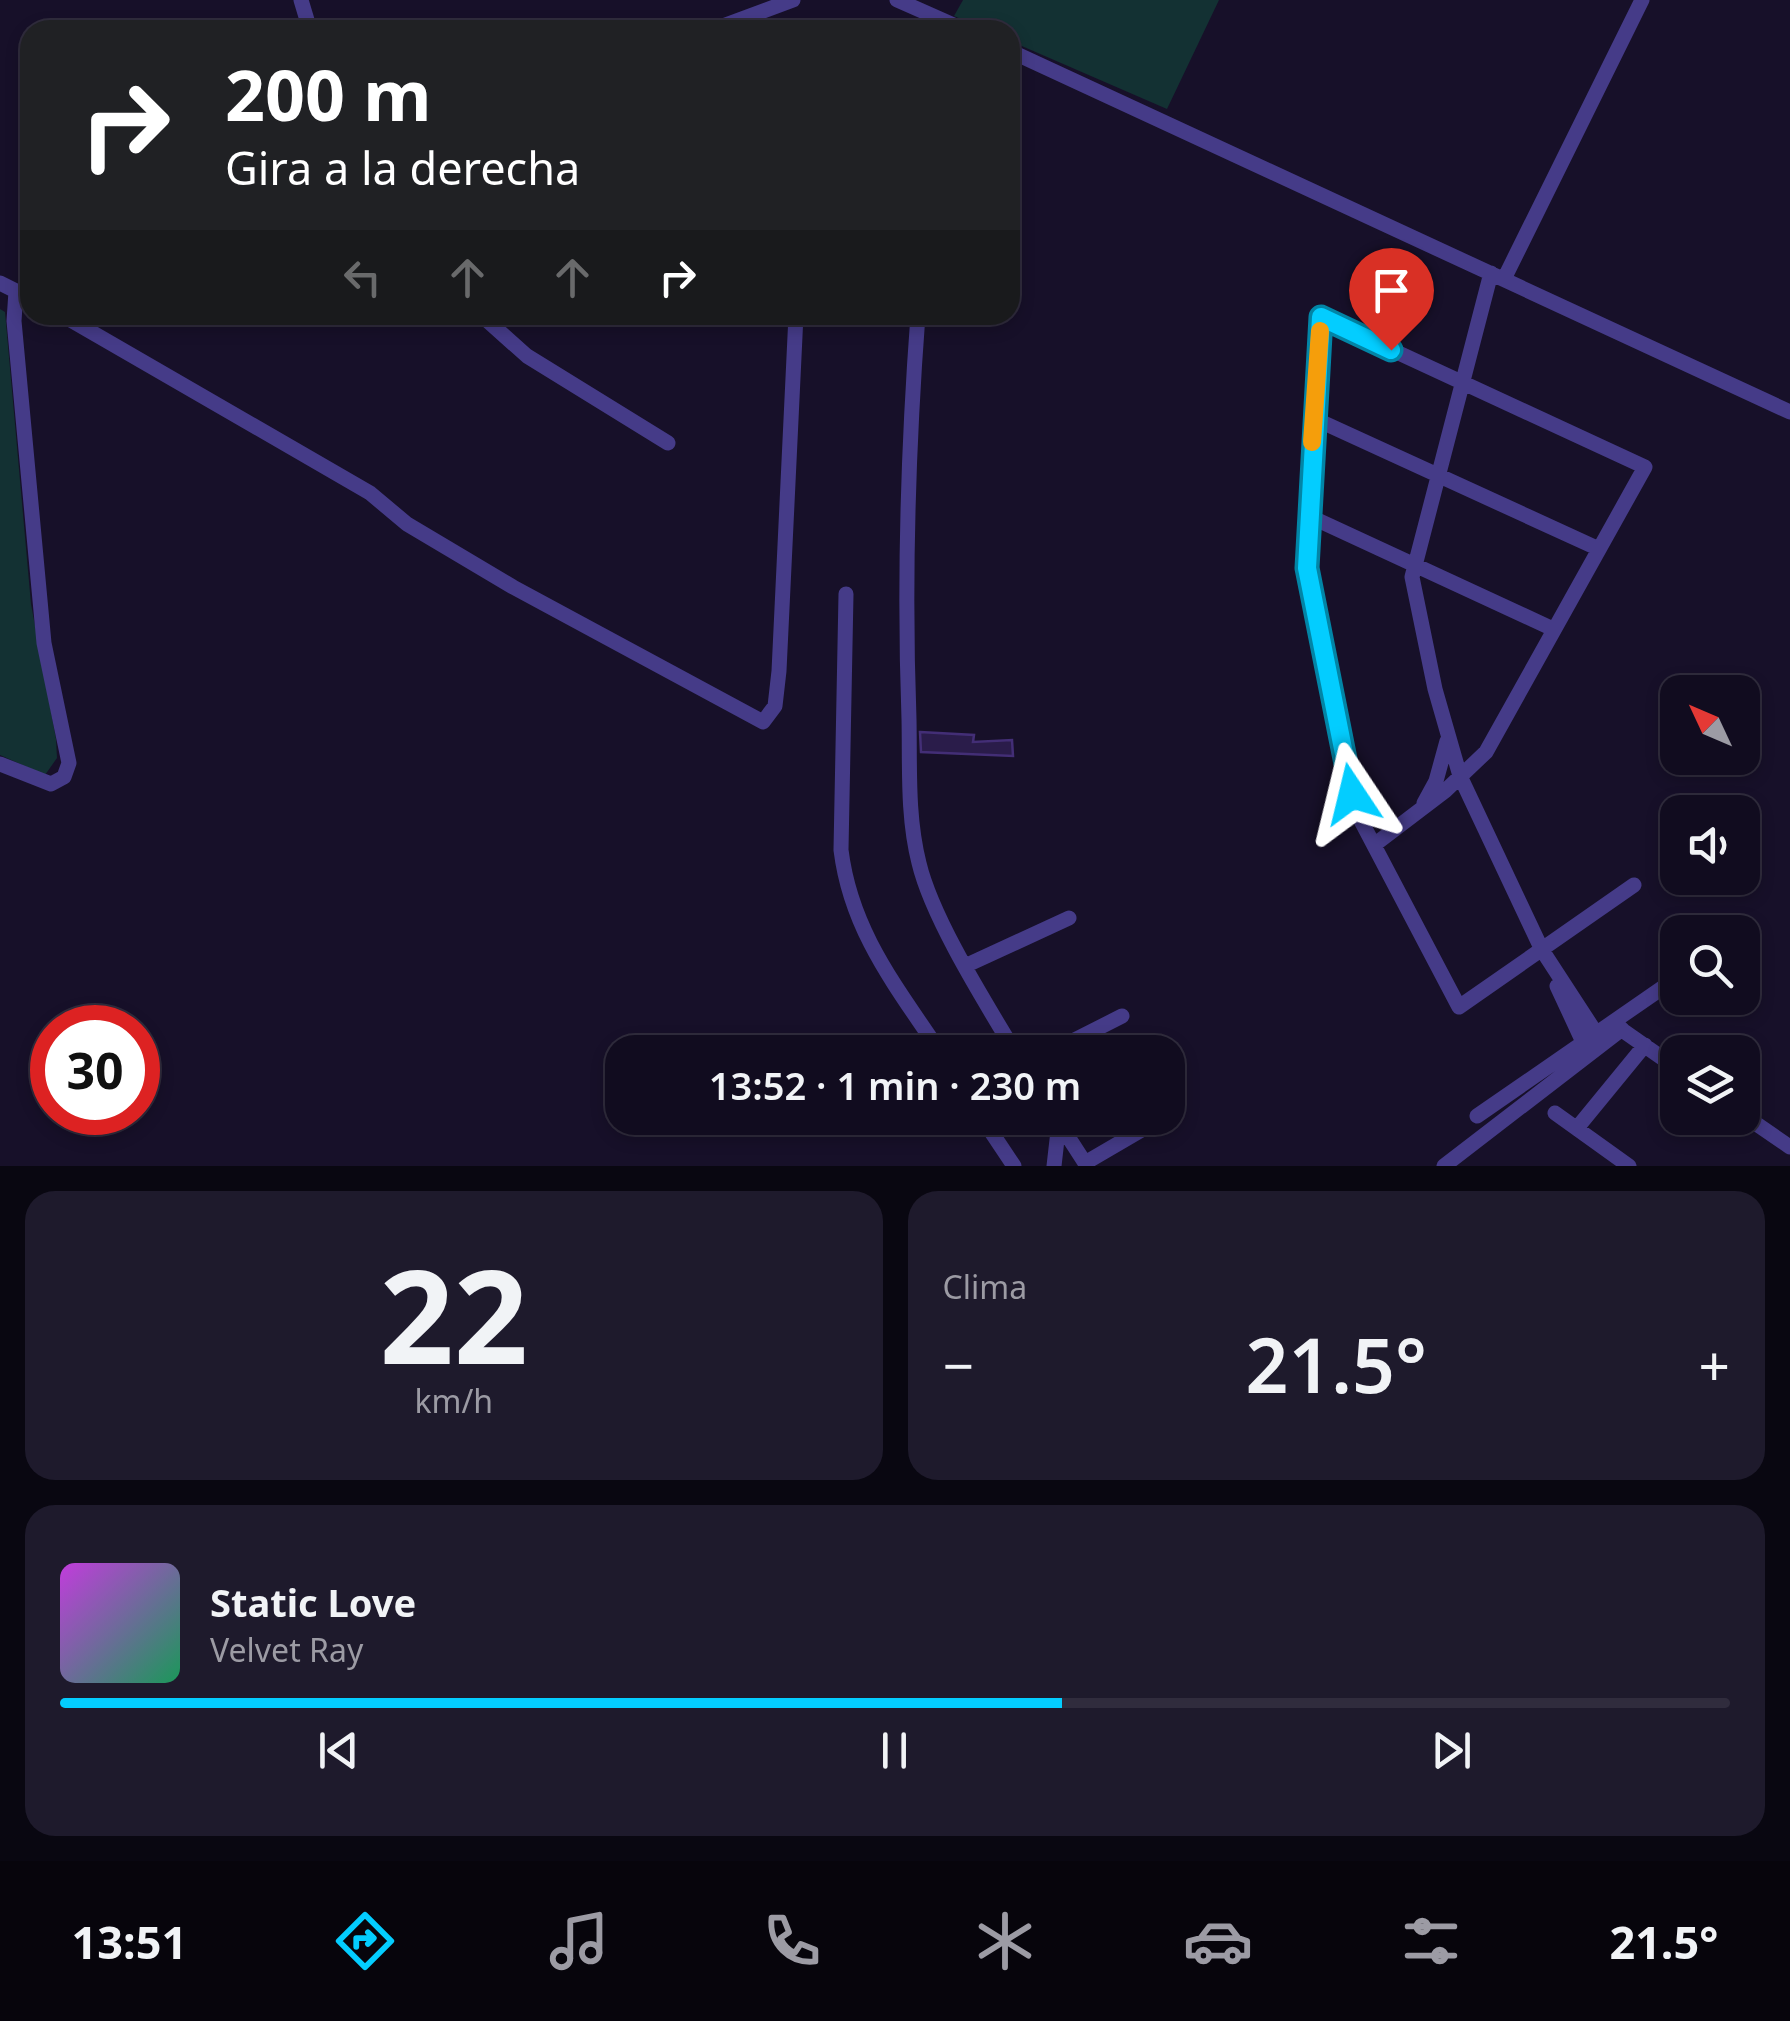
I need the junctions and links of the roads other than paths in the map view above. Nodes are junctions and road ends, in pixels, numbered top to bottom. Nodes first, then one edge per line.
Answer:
1 (793, 0) edge
2 (898, 0) edge
3 (1642, 0) edge
4 (739, 20) edge
5 (943, 20) edge
6 (1020, 56) edge
7 (1498, 276) junction
8 (20, 306) edge
9 (79, 325) edge
10 (492, 325) edge
11 (796, 325) edge
12 (918, 325) edge
13 (1462, 383) junction
14 (1790, 412) edge
15 (1313, 418) junction
16 (668, 443) dead end
17 (1436, 474) junction
18 (1310, 518) junction
19 (1599, 549) junction
20 (1412, 562) junction
21 (846, 594) dead end
22 (1553, 629) junction
23 (1448, 734) junction
24 (0, 764) edge
25 (1460, 776) junction
26 (1419, 811) junction
27 (1374, 845) junction
28 (1634, 886) dead end
29 (1069, 918) dead end
30 (1542, 950) junction
31 (967, 965) junction
32 (1660, 991) edge
33 (1122, 1016) dead end
34 (1616, 1026) junction
35 (929, 1035) edge
36 (1006, 1035) edge
37 (1085, 1035) edge
38 (1590, 1037) junction
39 (1645, 1046) junction
40 (1660, 1056) edge
41 (1555, 1114) dead end
42 (1477, 1116) dead end
43 (1760, 1127) edge
44 (1577, 1128) junction
45 (993, 1135) edge
46 (1057, 1135) edge
47 (1068, 1135) edge
48 (1133, 1135) edge
49 (1790, 1148) edge
50 (1086, 1164) edge
51 (1014, 1166) edge
52 (1054, 1166) edge
53 (1444, 1166) edge
54 (1630, 1166) edge

1 - 4 street
2 - 5 street
3 - 7 street
6 - 7 street
7 - 13 street
7 - 14 street
8 - 24 street
9 - 11 street
10 - 16 street
12 - 31 street
13 - 15 street
13 - 17 street
13 - 19 street
15 - 17 street
15 - 18 street
17 - 19 street
17 - 20 street
18 - 20 street
18 - 27 street
19 - 22 street
20 - 22 street
20 - 23 street
21 - 35 street
22 - 25 street
23 - 25 street
23 - 26 street
25 - 26 street
25 - 30 street
26 - 27 street
27 - 30 street
28 - 30 street
29 - 31 street
30 - 38 street
31 - 36 street
32 - 34 street
33 - 37 street
34 - 38 street
34 - 39 street
34 - 53 street
38 - 42 street
39 - 40 street
39 - 44 street
41 - 44 street
43 - 49 street
44 - 54 street
45 - 51 street
46 - 52 street
47 - 50 street
48 - 50 street

